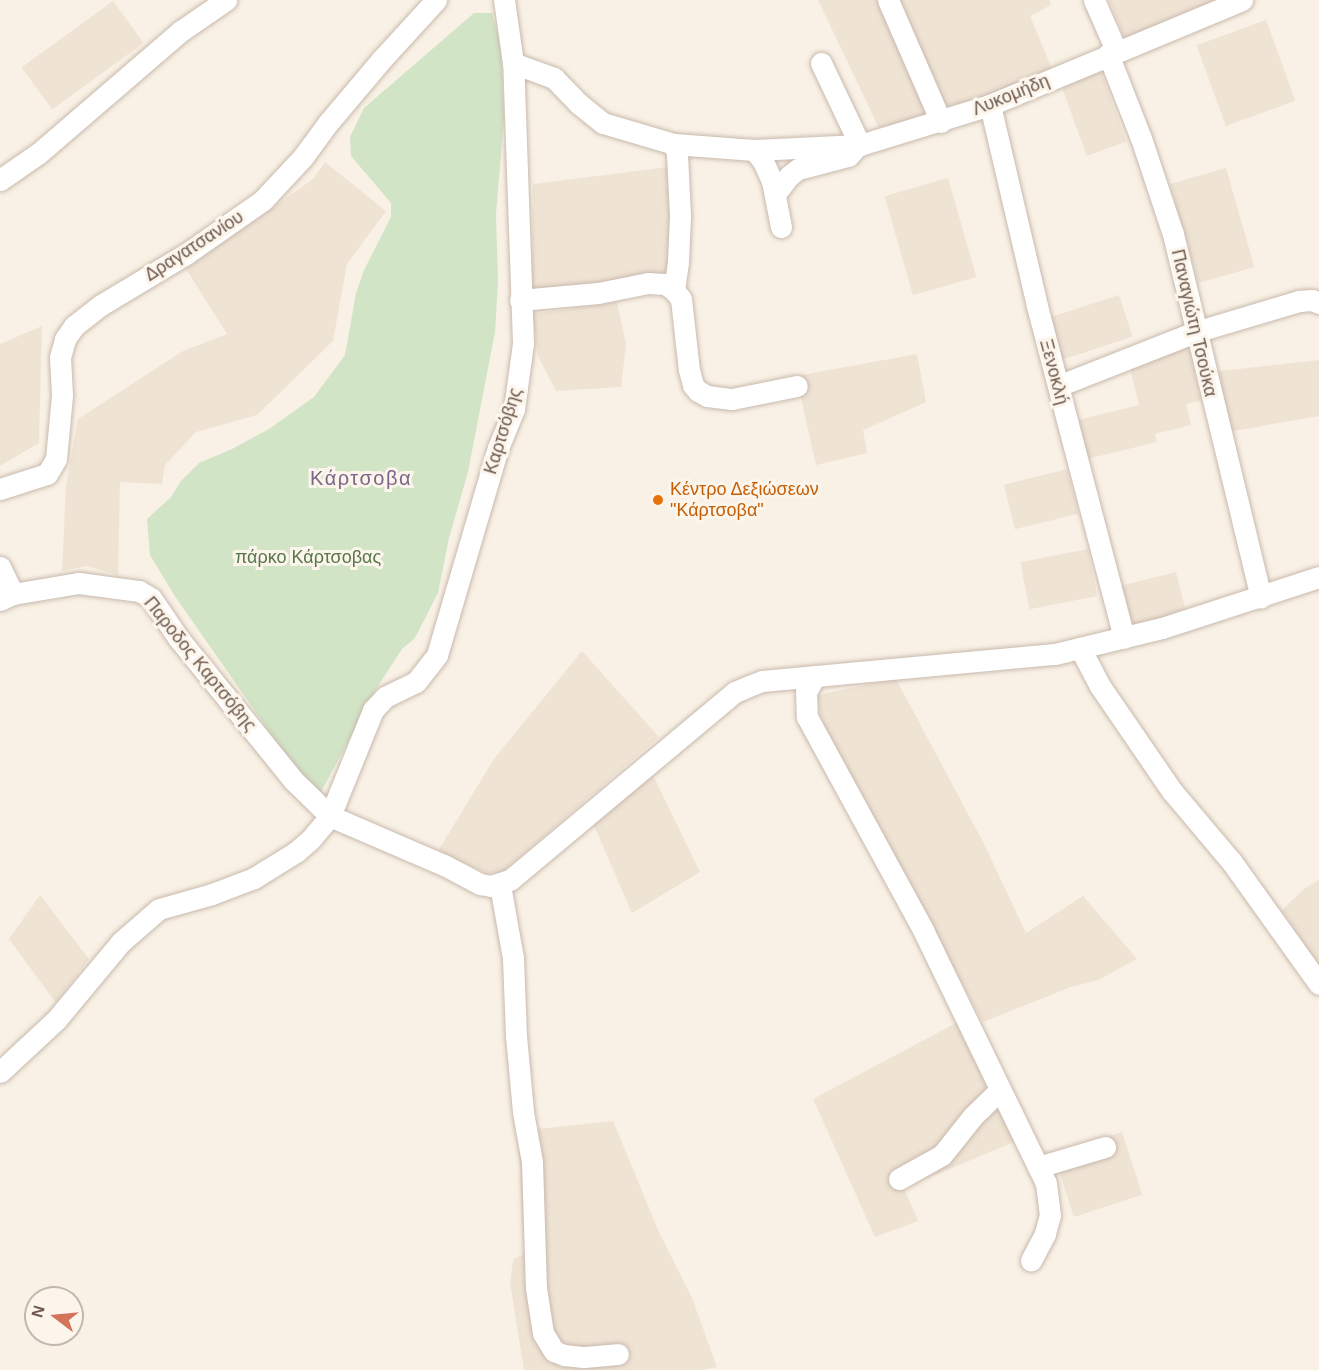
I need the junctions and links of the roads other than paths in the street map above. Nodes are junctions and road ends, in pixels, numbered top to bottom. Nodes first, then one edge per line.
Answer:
1 (226, 0) edge
2 (436, 0) edge
3 (504, 0) edge
4 (888, 0) edge
5 (1094, 0) edge
6 (1242, 0) edge
7 (1112, 52) junction
8 (513, 63) junction
9 (821, 63) dead end
10 (990, 105) junction
11 (941, 122) junction
12 (674, 144) junction
13 (860, 145) junction
14 (754, 150) junction
15 (0, 180) edge
16 (776, 193) junction
17 (781, 227) dead end
18 (674, 290) junction
19 (520, 300) junction
20 (1319, 303) edge
21 (1195, 332) junction
22 (797, 386) dead end
23 (1058, 386) junction
24 (0, 489) edge
25 (0, 567) edge
26 (1319, 577) edge
27 (7, 597) edge
28 (1261, 598) junction
29 (1124, 638) junction
30 (1080, 648) junction
31 (815, 676) junction
32 (330, 816) junction
33 (500, 885) junction
34 (1319, 984) edge
35 (0, 1072) edge
36 (1000, 1090) junction
37 (1105, 1147) dead end
38 (1038, 1167) junction
39 (899, 1179) dead end
40 (1031, 1260) dead end
41 (618, 1354) dead end

1 - 15 street
2 - 24 street, Δραγατσανίου
3 - 8 street, Καρτσόβης
4 - 11 street
5 - 7 street, Παναγιώτη Τσούκα
6 - 7 street, Λυκομήδη
7 - 10 street, Λυκομήδη
7 - 21 street, Παναγιώτη Τσούκα
8 - 12 street
8 - 19 street, Καρτσόβης
9 - 13 street
10 - 11 street, Λυκομήδη
10 - 23 street, Ξενοκλή
11 - 13 street, Λυκομήδη
12 - 14 street
12 - 18 street
13 - 14 street
13 - 16 street
14 - 16 street
16 - 17 street
18 - 19 street
18 - 22 street
19 - 32 street, Καρτσόβης
20 - 21 street
21 - 23 street
21 - 28 street, Παναγιώτη Τσούκα
23 - 29 street, Ξενοκλή
25 - 27 street
26 - 28 street
27 - 32 street, Παροδος Καρτσόβης
28 - 29 street
29 - 30 street
30 - 31 street
30 - 34 street
31 - 33 street
31 - 36 street
32 - 33 street
32 - 35 street
33 - 41 street
36 - 38 street
36 - 39 street
37 - 38 street
38 - 40 street

